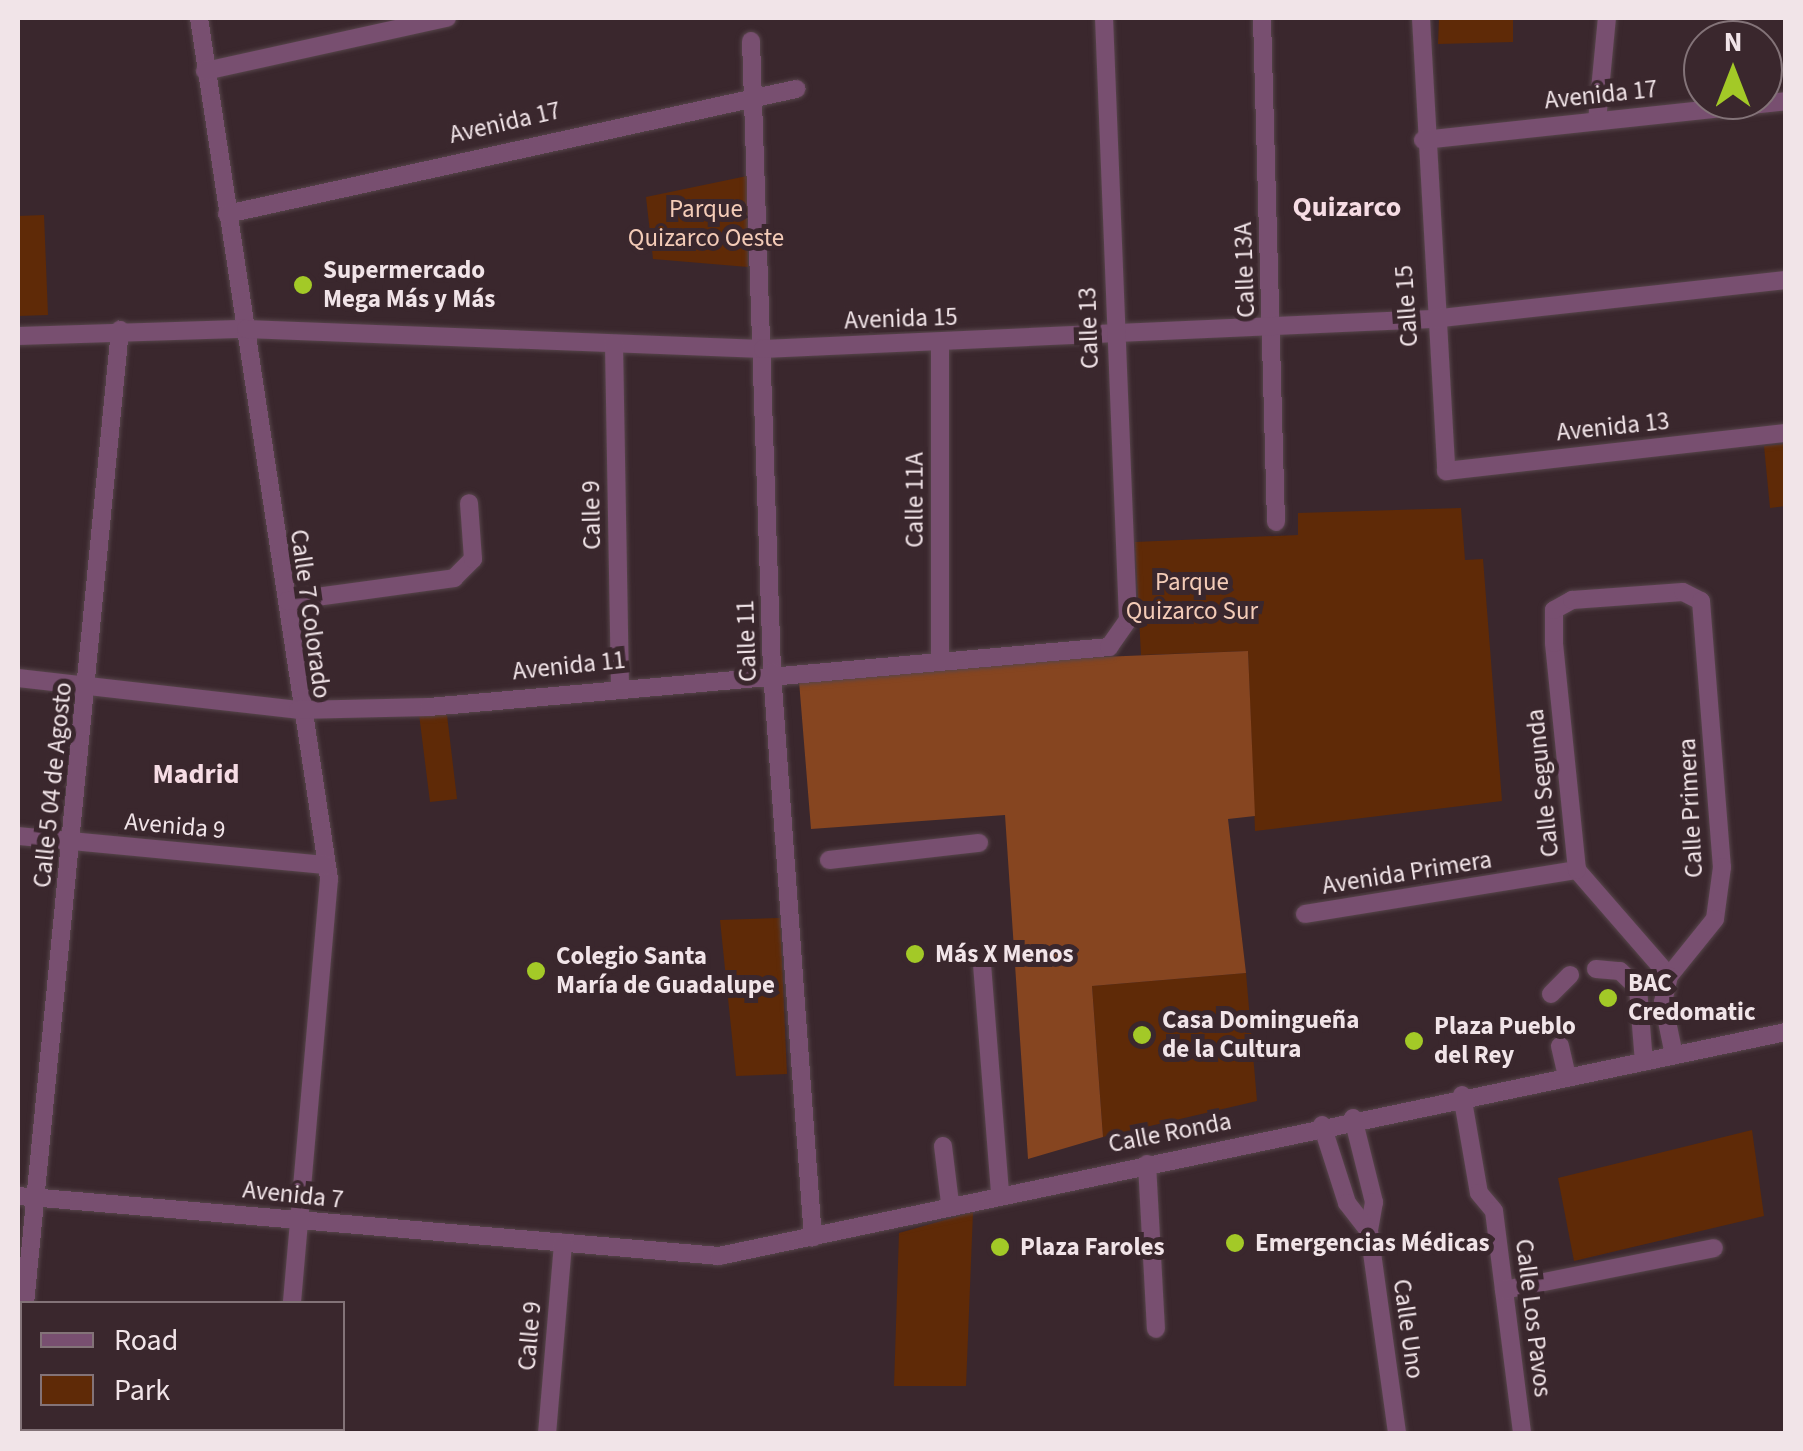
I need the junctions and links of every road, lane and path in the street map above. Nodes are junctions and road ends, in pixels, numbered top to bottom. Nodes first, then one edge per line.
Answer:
1 (199, 18) edge
2 (446, 18) edge
3 (1104, 18) edge
4 (1262, 18) edge
5 (1420, 18) edge
6 (1607, 18) edge
7 (751, 42) dead end
8 (205, 71) junction
9 (796, 89) dead end
10 (752, 92) junction
11 (1786, 101) edge
12 (1597, 120) junction
13 (1422, 140) junction
14 (227, 214) junction
15 (1786, 280) edge
16 (1432, 319) junction
17 (1272, 328) junction
18 (246, 329) junction
19 (120, 330) junction
20 (1114, 333) junction
21 (18, 336) edge
22 (940, 342) junction
23 (614, 344) junction
24 (763, 349) junction
25 (1786, 433) edge
26 (1446, 471) joint
27 (469, 503) dead end
28 (1276, 522) dead end
29 (287, 600) junction
30 (1554, 610) joint
31 (1124, 636) joint
32 (940, 657) junction
33 (772, 672) junction
34 (18, 678) edge
35 (88, 684) junction
36 (620, 685) junction
37 (298, 710) junction
38 (18, 836) edge
39 (73, 841) junction
40 (979, 843) dead end
41 (828, 860) dead end
42 (327, 865) junction
43 (1577, 870) junction
44 (1305, 914) dead end
45 (982, 964) dead end
46 (1596, 969) dead end
47 (1570, 975) dead end
48 (1669, 976) junction
49 (1550, 994) dead end
50 (1786, 1032) edge
51 (1560, 1046) dead end
52 (1674, 1055) junction
53 (1644, 1062) junction
54 (1567, 1076) junction
55 (1462, 1095) junction
56 (1353, 1118) junction
57 (1322, 1125) junction
58 (943, 1146) dead end
59 (1146, 1164) junction
60 (1000, 1191) junction
61 (26, 1197) edge
62 (950, 1202) junction
63 (299, 1219) junction
64 (1370, 1231) junction
65 (812, 1238) junction
66 (563, 1243) junction
67 (1714, 1248) dead end
68 (1504, 1290) junction
69 (25, 1301) edge
70 (292, 1301) edge
71 (1156, 1329) dead end
72 (20, 1368) edge
73 (18, 1399) edge
74 (547, 1434) edge
75 (1396, 1434) edge
76 (1522, 1434) edge

1 - 8 street, Calle 7 Colorado
2 - 8 street
3 - 20 street, Calle 13
4 - 17 street, Calle 13A
5 - 13 street, Calle 15
6 - 12 street
7 - 10 street, Calle 11
8 - 14 street, Calle 7 Colorado
9 - 10 street, Avenida 17
10 - 14 street, Avenida 17
10 - 24 street, Calle 11
11 - 12 street, Avenida 17
12 - 13 street, Avenida 17
13 - 16 street, Calle 15
14 - 18 street, Calle 7 Colorado
15 - 16 street, Avenida 15
16 - 17 street, Avenida 15
16 - 26 street, Calle 15
17 - 20 street, Avenida 15
17 - 28 street, Calle 13A
18 - 19 street, Avenida 15
18 - 23 street, Avenida 15
18 - 29 street, Calle 7 Colorado
19 - 21 street, Avenida 15
19 - 35 street, Calle 5 04 de Agosto
20 - 22 street, Avenida 15
20 - 31 street, Calle 13
22 - 24 street, Avenida 15
22 - 32 street, Calle 11A
23 - 24 street, Avenida 15
23 - 36 street, Calle 9
24 - 33 street, Calle 11
25 - 26 street, Avenida 13
27 - 29 street
29 - 37 street, Calle 7 Colorado
30 - 43 street, Calle Segunda
30 - 48 street, Calle Primera
31 - 32 street, Avenida 11
32 - 33 street, Avenida 11
33 - 36 street, Avenida 11
33 - 65 street, Calle 11
34 - 35 street, Avenida 11
35 - 37 street, Avenida 11
35 - 39 street, Calle 5 04 de Agosto
36 - 37 street, Avenida 11
37 - 42 street, Calle 7 Colorado
38 - 39 street, Avenida 9
39 - 42 street, Avenida 9
39 - 61 street, Calle 5 04 de Agosto
40 - 41 street
42 - 63 street, Calle 7 Colorado
43 - 44 street, Avenida Primera
43 - 48 street, Calle Segunda
45 - 60 street
46 - 53 street
47 - 49 street
48 - 52 street
50 - 52 street, Calle Ronda
51 - 54 street
52 - 53 street, Calle Ronda
53 - 54 street, Calle Ronda
54 - 55 street, Calle Ronda
55 - 56 street, Calle Ronda
55 - 68 street, Calle Los Pavos
56 - 57 street, Calle Ronda
56 - 64 street, Calle Uno
57 - 59 street, Calle Ronda
57 - 64 street, Calle Uno
58 - 62 street
59 - 60 street, Calle Ronda
59 - 71 street
60 - 62 street, Calle Ronda
61 - 63 street, Avenida 7
61 - 69 street, Calle 5 04 de Agosto
62 - 65 street, Calle Ronda
63 - 66 street, Avenida 7
63 - 70 street, Calle 7 Colorado
64 - 75 street, Calle Uno
65 - 66 street, Calle Ronda
66 - 74 street, Calle 9
67 - 68 street
68 - 76 street, Calle Los Pavos
72 - 73 street

